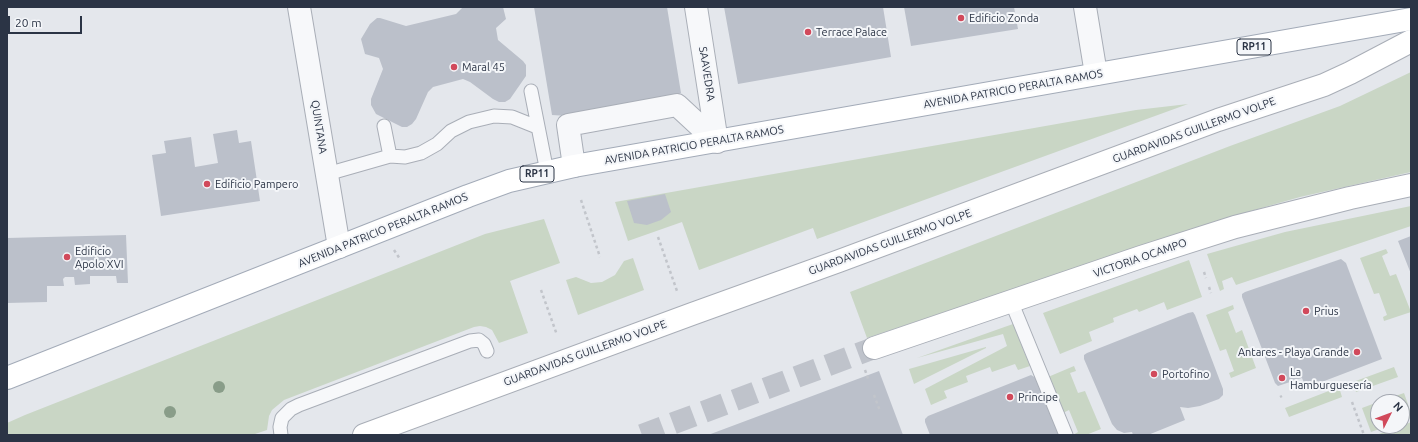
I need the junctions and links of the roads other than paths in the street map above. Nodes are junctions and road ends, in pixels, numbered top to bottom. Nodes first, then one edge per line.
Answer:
1 (299, 7) edge
2 (696, 7) edge
3 (1086, 7) edge
4 (1411, 19) edge
5 (1411, 41) edge
6 (1096, 74) junction
7 (531, 91) dead end
8 (384, 126) dead end
9 (537, 127) junction
10 (717, 142) junction
11 (390, 156) junction
12 (574, 166) junction
13 (547, 172) junction
14 (326, 174) junction
15 (1411, 185) edge
16 (339, 247) junction
17 (1011, 301) junction
18 (874, 348) tunnel mouth
19 (487, 351) dead end
20 (7, 378) edge
21 (281, 435) edge
22 (364, 435) edge
23 (1066, 435) edge

1 - 14 street, QUINTANA
2 - 10 street, SAAVEDRA
3 - 6 street
4 - 6 main road, AVENIDA PATRICIO PERALTA RAMOS / RP11
5 - 22 main road, GUARDAVIDAS GUILLERMO VOLPE
6 - 10 main road, AVENIDA PATRICIO PERALTA RAMOS / RP11
7 - 9 lane
8 - 11 lane
9 - 11 lane
9 - 13 lane
10 - 12 main road, AVENIDA PATRICIO PERALTA RAMOS / RP11
10 - 12 street
11 - 14 lane
12 - 13 main road, AVENIDA PATRICIO PERALTA RAMOS / RP11
13 - 16 main road, AVENIDA PATRICIO PERALTA RAMOS / RP11
14 - 16 street, QUINTANA
15 - 17 main road, VICTORIA OCAMPO
16 - 20 main road, AVENIDA PATRICIO PERALTA RAMOS / RP11
17 - 18 main road, VICTORIA OCAMPO
17 - 23 lane
19 - 21 lane

